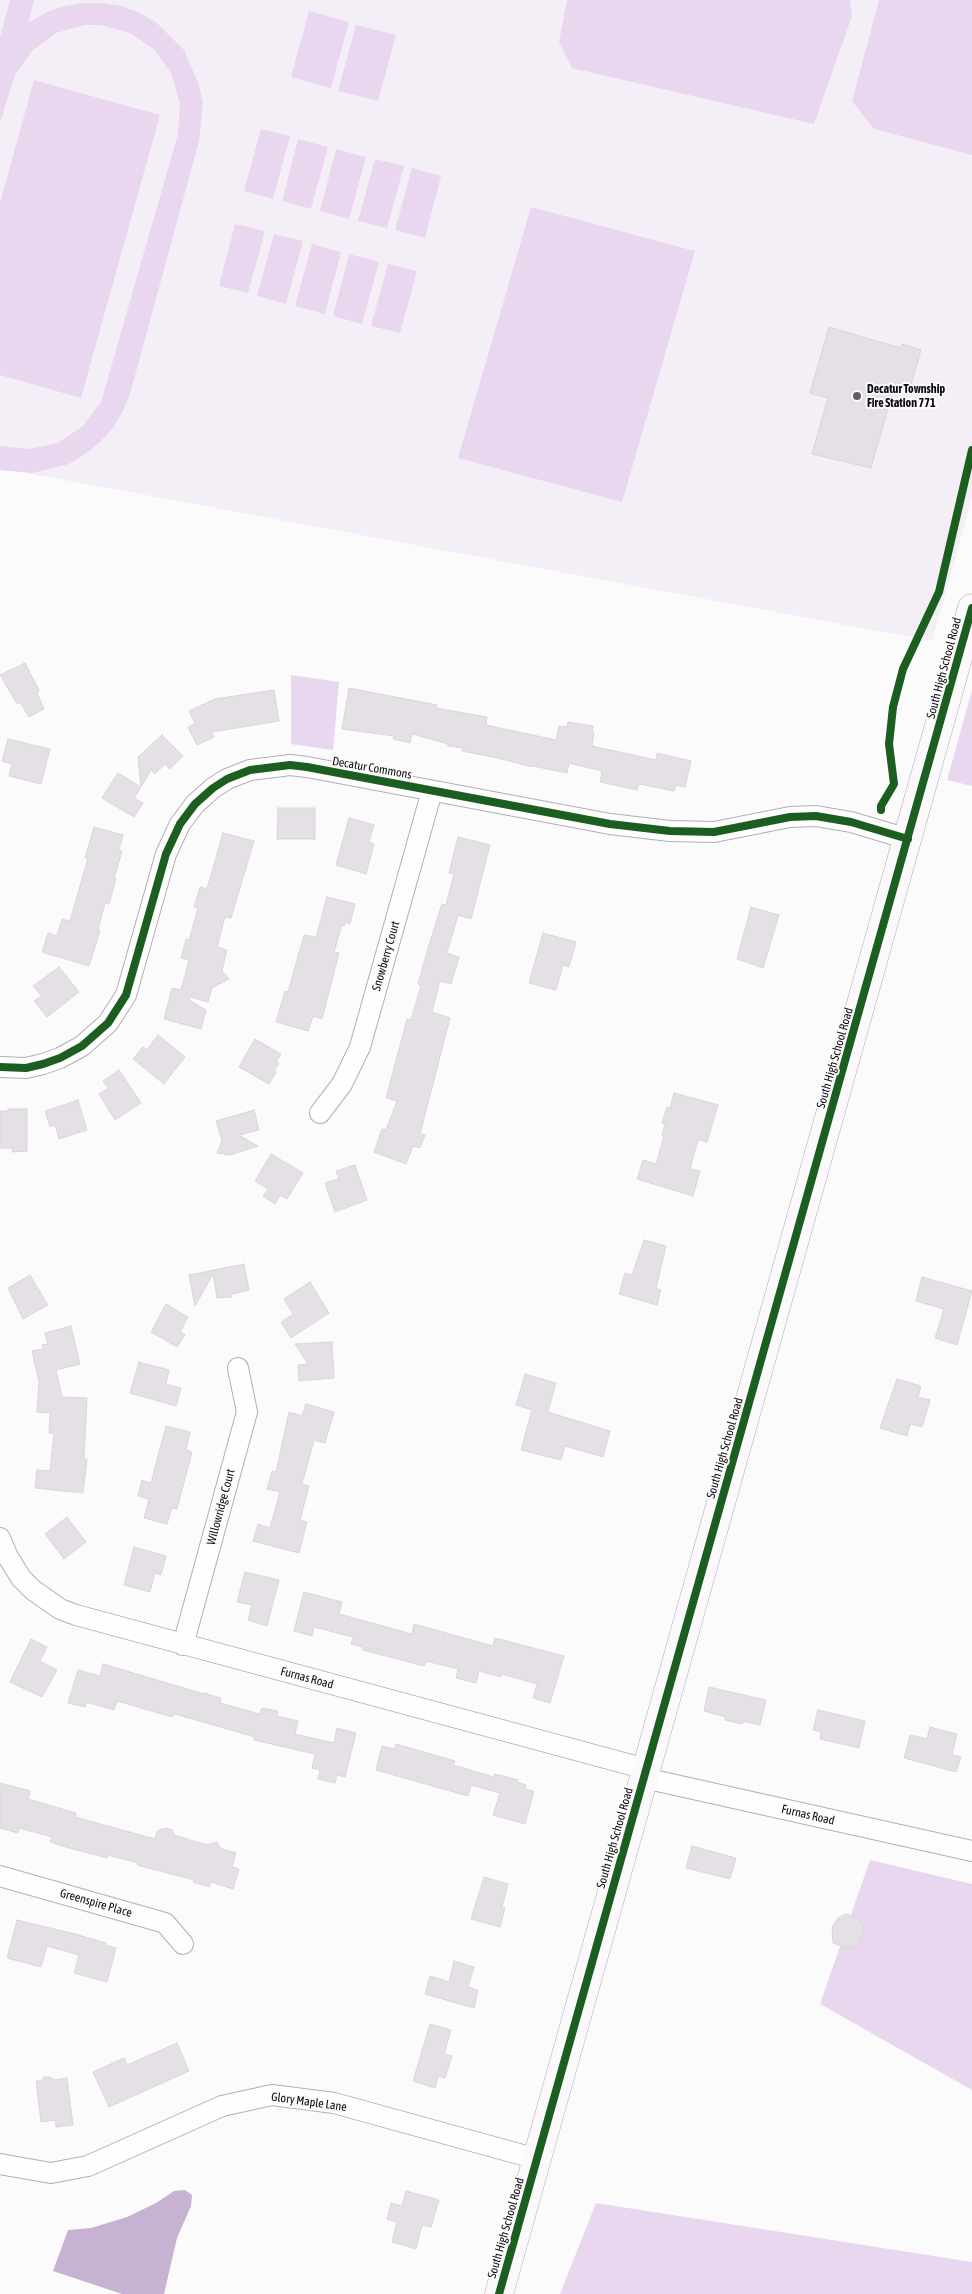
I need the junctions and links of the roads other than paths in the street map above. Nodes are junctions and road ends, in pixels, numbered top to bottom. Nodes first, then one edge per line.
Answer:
1 (972, 608) edge
2 (432, 790) junction
3 (908, 839) junction
4 (0, 1067) edge
5 (320, 1112) dead end
6 (238, 1368) dead end
7 (0, 1538) edge
8 (183, 1645) junction
9 (645, 1773) junction
10 (972, 1851) edge
11 (0, 1876) edge
12 (183, 1944) dead end
13 (537, 2159) junction
14 (0, 2164) edge
15 (500, 2294) edge

1 - 3 main road, South High School Road
2 - 3 street, Decatur Commons
2 - 4 street, Decatur Commons
2 - 5 street, Snowberry Court
3 - 9 main road, South High School Road
6 - 8 street, Willowridge Court
7 - 8 street, Furnas Road
8 - 9 street, Furnas Road
9 - 10 street, Furnas Road
9 - 13 main road, South High School Road
11 - 12 street, Greenspire Place
13 - 14 street, Glory Maple Lane
13 - 15 main road, South High School Road

